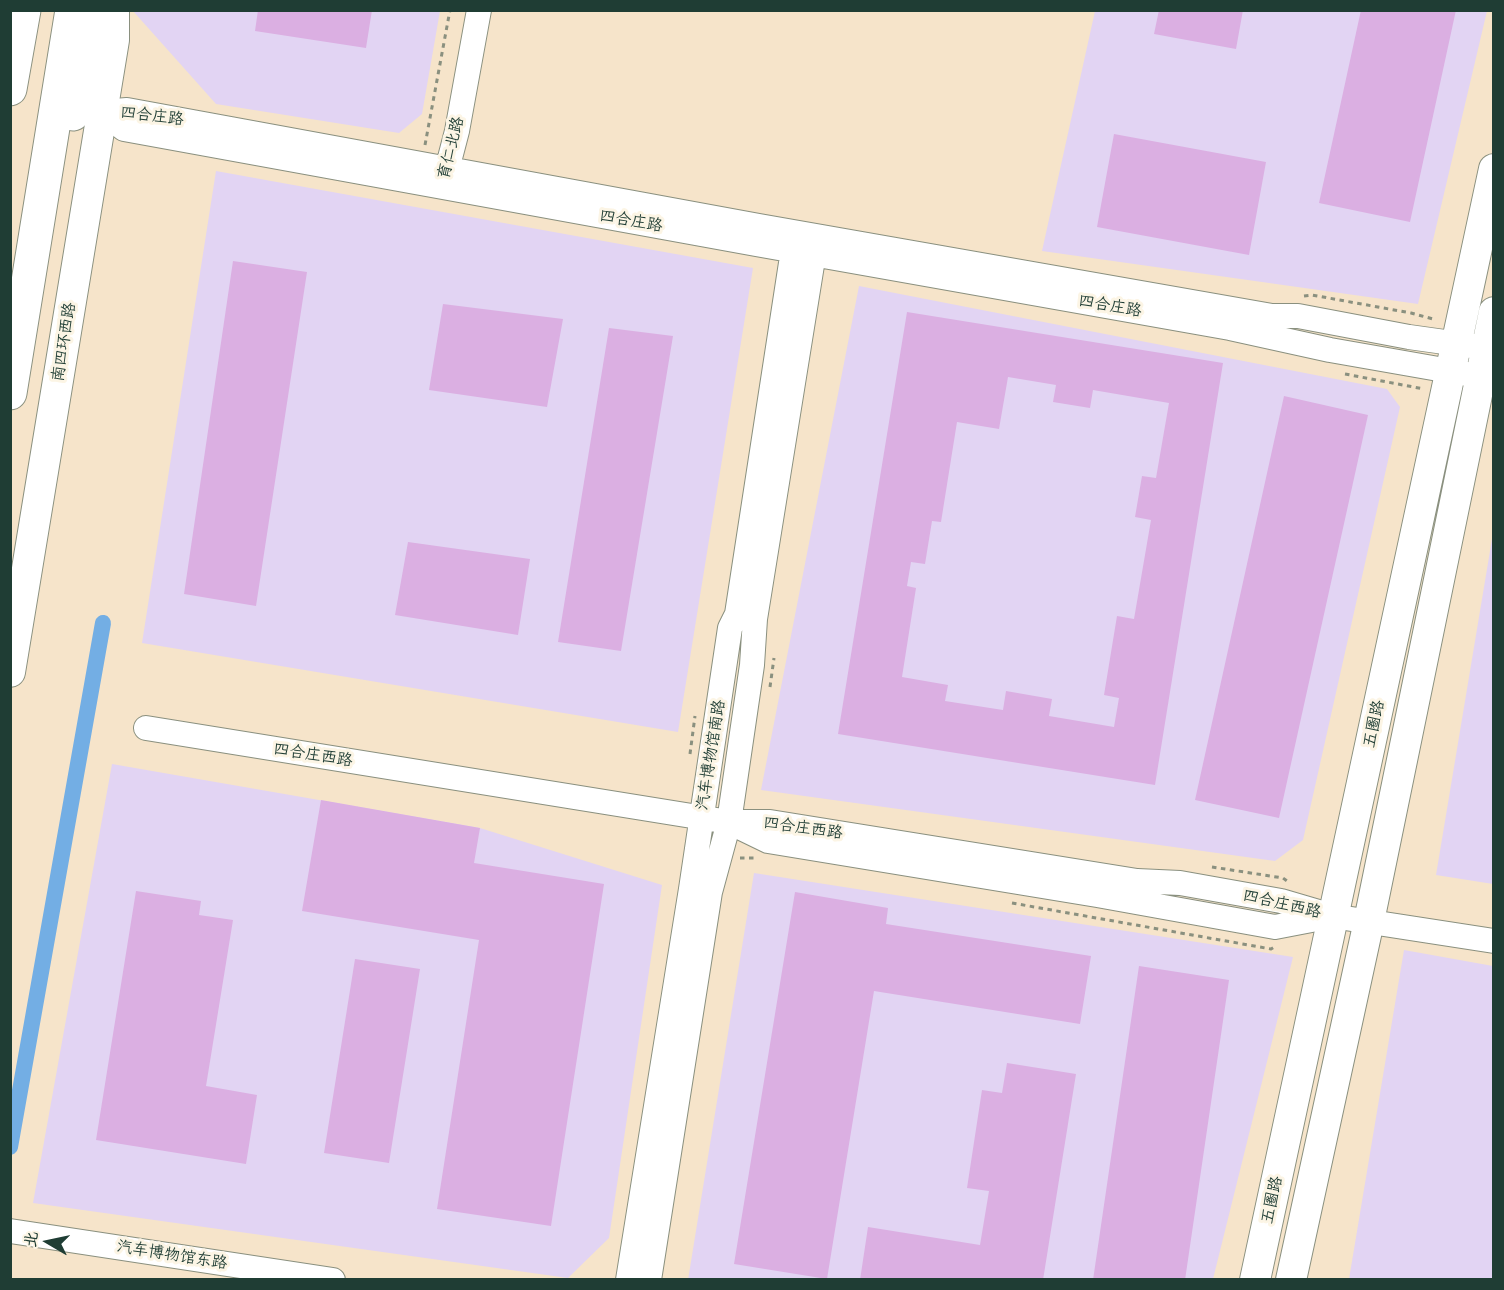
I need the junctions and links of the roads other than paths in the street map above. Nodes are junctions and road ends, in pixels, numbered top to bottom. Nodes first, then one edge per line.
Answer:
1 (24, 10) edge
2 (72, 10) edge
3 (105, 10) edge
4 (114, 10) edge
5 (464, 10) edge
6 (479, 10) edge
7 (10, 89) edge
8 (102, 112) junction
9 (1494, 169) edge
10 (444, 174) junction
11 (35, 242) junction
12 (805, 243) junction
13 (1494, 312) edge
14 (1452, 357) junction
15 (1488, 363) edge
16 (10, 393) edge
17 (10, 672) edge
18 (146, 728) dead end
19 (702, 817) junction
20 (729, 822) junction
21 (1332, 916) junction
22 (1369, 921) junction
23 (1494, 941) edge
24 (10, 1231) edge
25 (333, 1280) edge
26 (628, 1280) edge
27 (649, 1280) edge
28 (1255, 1280) edge
29 (1291, 1280) edge

1 - 7 highway
2 - 11 highway
3 - 11 highway
4 - 8 main road, 南四环西路
5 - 10 street, 育仁北路
6 - 10 street, 育仁北路
8 - 10 street, 四合庄路
8 - 17 main road, 南四环西路
9 - 14 main road, 五圈路
10 - 12 street, 四合庄路
11 - 16 highway
12 - 14 street, 四合庄路
12 - 19 street, 汽车博物馆南路
12 - 20 street, 汽车博物馆南路
13 - 15 main road, 五圈路
14 - 15 street, 四合庄路
14 - 21 main road, 五圈路
15 - 22 main road, 五圈路
18 - 19 street, 四合庄西路
19 - 20 street, 四合庄西路
19 - 26 street, 汽车博物馆南路
20 - 21 street, 四合庄西路
20 - 27 street, 汽车博物馆南路
21 - 22 street, 四合庄西路
21 - 28 main road, 五圈路
22 - 23 street, 四合庄西路
22 - 29 main road, 五圈路
24 - 25 street, 汽车博物馆东路

